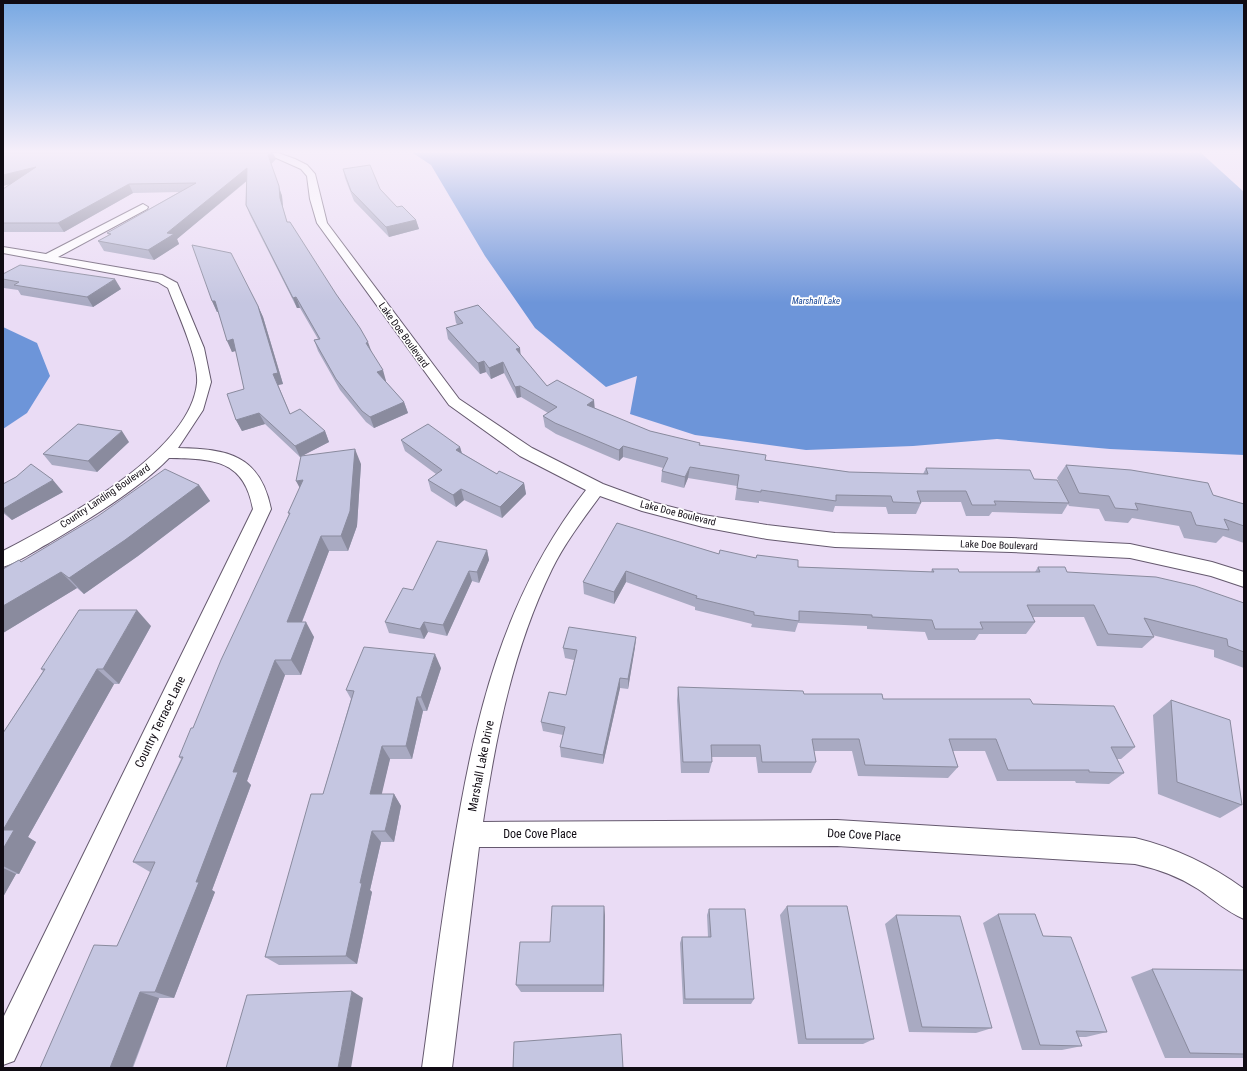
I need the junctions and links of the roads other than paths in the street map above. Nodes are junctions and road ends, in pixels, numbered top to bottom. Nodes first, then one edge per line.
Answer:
1 (316, 203) edge
2 (143, 207) dead end
3 (3, 250) edge
4 (49, 257) junction
5 (165, 453) junction
6 (597, 488) junction
7 (3, 560) edge
8 (1244, 580) edge
9 (468, 835) junction
10 (1244, 906) edge
11 (3, 1050) edge
12 (437, 1068) edge

1 - 6 street, Lake Doe Boulevard
2 - 4 street
3 - 4 street, Country Landing Boulevard
4 - 5 street, Country Landing Boulevard
5 - 7 street, Country Landing Boulevard
5 - 11 street, Country Terrace Lane
6 - 8 street, Lake Doe Boulevard
6 - 9 street, Marshall Lake Drive
9 - 10 street, Doe Cove Place
9 - 12 street, Marshall Lake Drive

